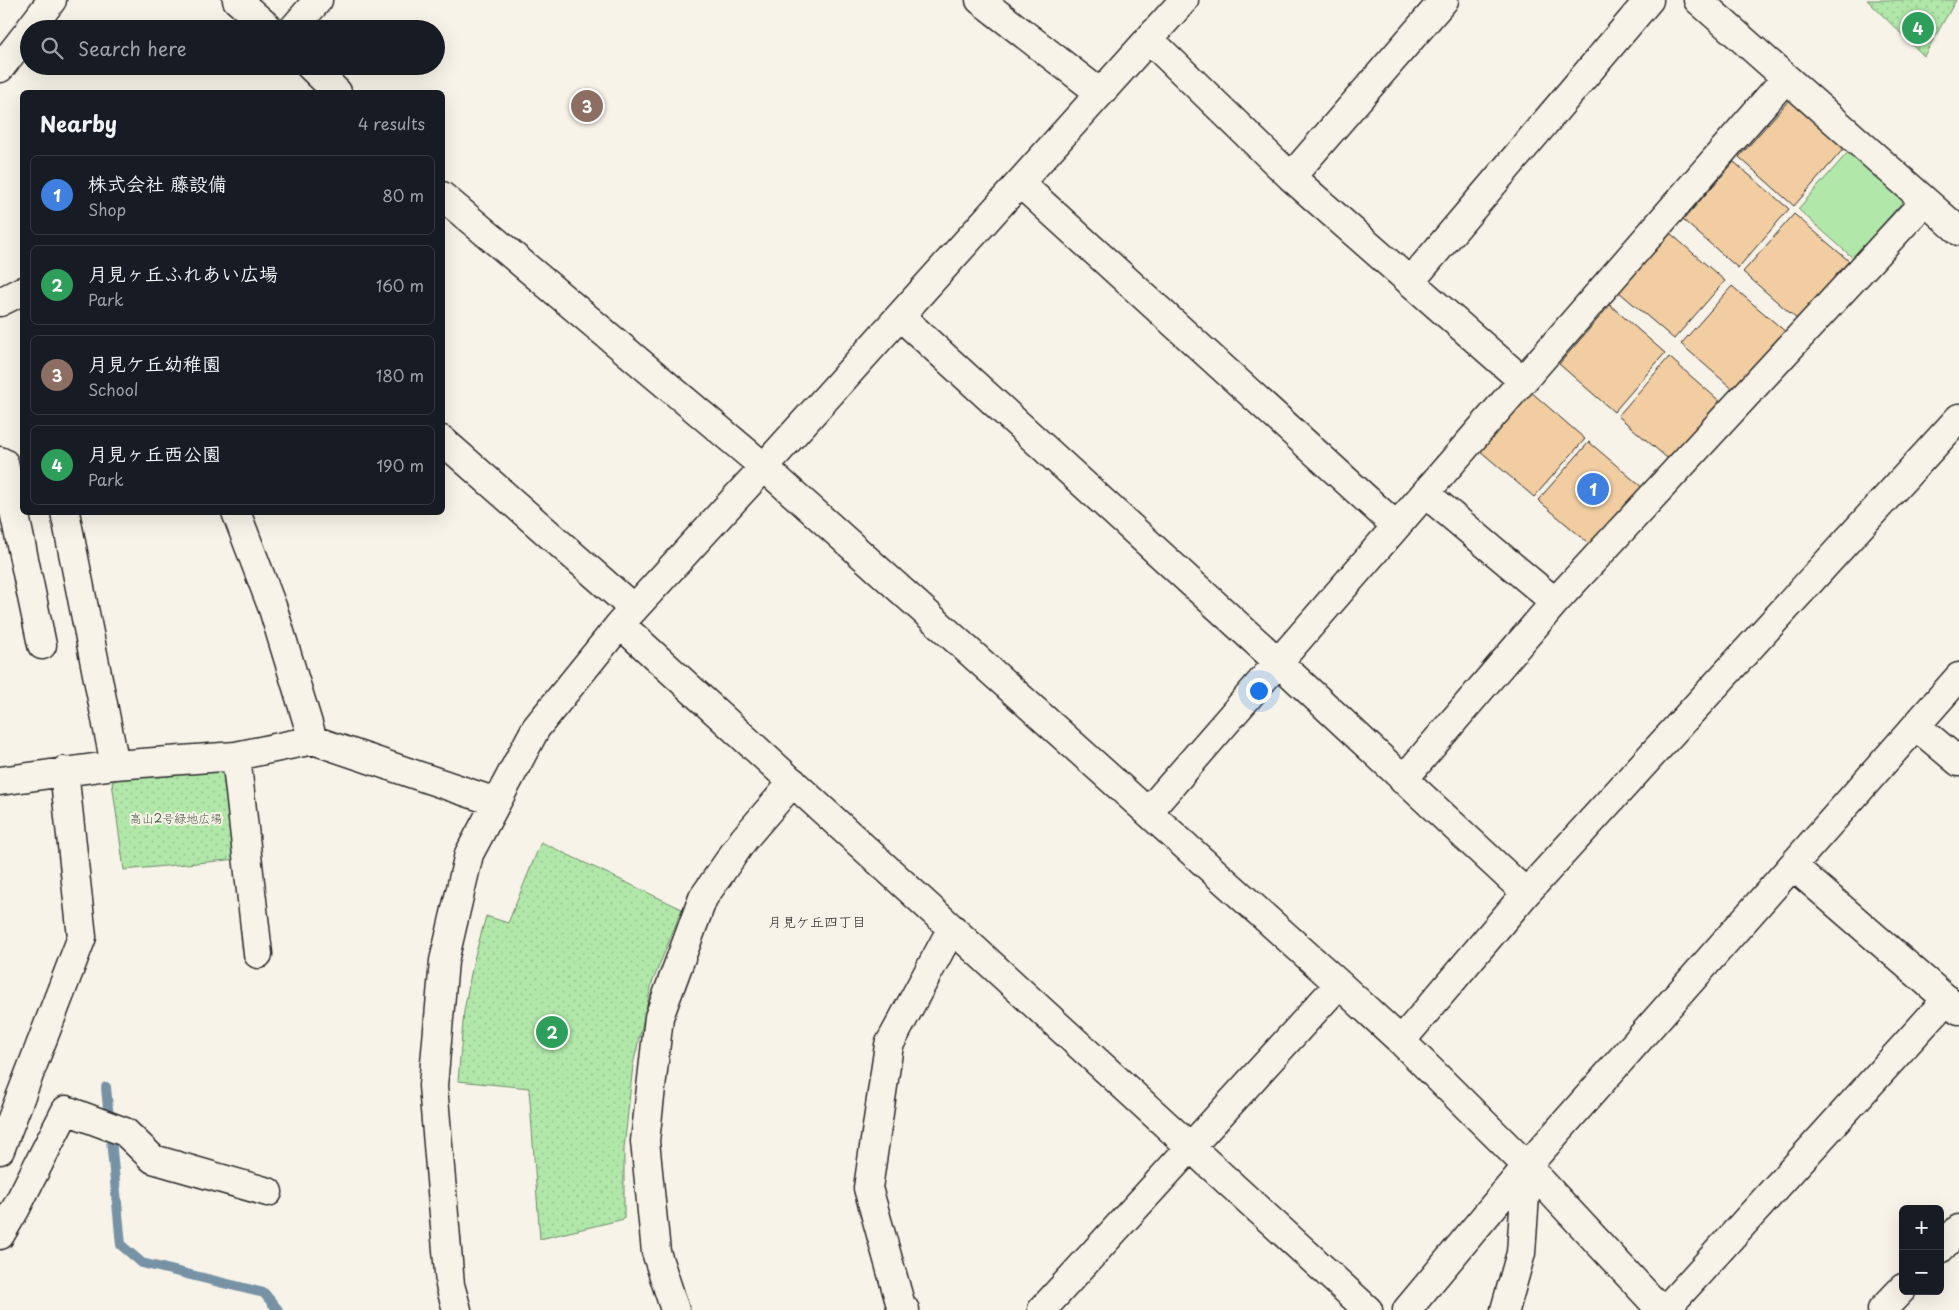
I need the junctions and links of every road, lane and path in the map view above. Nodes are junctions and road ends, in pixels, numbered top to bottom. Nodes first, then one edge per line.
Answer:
1 (52, 0) edge
2 (237, 0) edge
3 (318, 0) edge
4 (1184, 0) edge
5 (1444, 0) edge
6 (1649, 0) edge
7 (1698, 0) edge
8 (999, 5) edge
9 (37, 20) edge
10 (260, 20) edge
11 (301, 20) edge
12 (1148, 39) junction
13 (20, 43) edge
14 (0, 68) edge
15 (319, 75) edge
16 (1786, 78) junction
17 (335, 90) edge
18 (1100, 94) junction
19 (1291, 177) junction
20 (1020, 182) junction
21 (1925, 201) junction
22 (446, 207) edge
23 (1959, 231) edge
24 (1410, 282) junction
25 (20, 292) edge
26 (0, 302) edge
27 (900, 316) junction
28 (1523, 381) junction
29 (1959, 418) edge
30 (445, 443) edge
31 (0, 461) edge
32 (764, 467) junction
33 (1426, 494) junction
34 (66, 515) edge
35 (237, 515) edge
36 (1396, 526) junction
37 (1555, 602) junction
38 (627, 616) junction
39 (42, 645) dead end
40 (1277, 661) junction
41 (1959, 677) edge
42 (1916, 726) junction
43 (313, 740) junction
44 (236, 756) junction
45 (1959, 762) edge
46 (115, 765) junction
47 (64, 771) junction
48 (1403, 780) junction
49 (0, 781) edge
50 (793, 782) junction
51 (496, 802) junction
52 (1148, 812) junction
53 (1793, 866) junction
54 (1526, 893) junction
55 (952, 928) junction
56 (258, 954) dead end
57 (1339, 984) junction
58 (1953, 1004) edge
59 (1400, 1041) junction
60 (1190, 1147) junction
61 (0, 1150) edge
62 (1526, 1166) junction
63 (268, 1192) dead end
64 (1959, 1229) edge
65 (0, 1235) edge
66 (1944, 1244) edge
67 (1899, 1292) edge
68 (457, 1310) edge
69 (675, 1310) edge
70 (904, 1310) edge
71 (1042, 1310) edge
72 (1368, 1310) edge
73 (1407, 1310) edge
74 (1505, 1310) edge
75 (1661, 1310) edge
76 (1665, 1310) edge
77 (1882, 1310) edge

1 - 9 street
2 - 10 street
3 - 11 street
4 - 12 street
5 - 19 street
6 - 24 street
7 - 16 street
8 - 18 street
12 - 18 street
12 - 19 street
13 - 14 street
15 - 17 street
16 - 21 street
16 - 28 street
18 - 20 street
19 - 24 street
20 - 27 street
20 - 36 street
21 - 23 street
21 - 37 street
22 - 32 street
24 - 28 street
25 - 26 street
27 - 32 street
27 - 40 street
28 - 33 street
29 - 54 street
30 - 38 street
31 - 39 street
32 - 38 street
32 - 52 street
33 - 36 street
33 - 37 street
34 - 46 street
35 - 43 street
36 - 40 street
37 - 48 street
38 - 50 street
38 - 51 street
40 - 48 street
40 - 52 street
41 - 42 street
42 - 45 street
42 - 53 street
43 - 44 street
43 - 51 street
44 - 46 street
44 - 56 street
46 - 47 street
47 - 49 street
47 - 61 street
48 - 54 street
50 - 55 street
50 - 69 street
51 - 68 street
52 - 57 street
53 - 58 street
53 - 62 street
54 - 59 street
55 - 60 street
55 - 70 street
57 - 59 street
57 - 60 street
58 - 76 street
59 - 62 street
60 - 71 street
60 - 72 street
62 - 73 street
62 - 74 street
62 - 75 street
63 - 65 street
64 - 66 street
67 - 77 street

